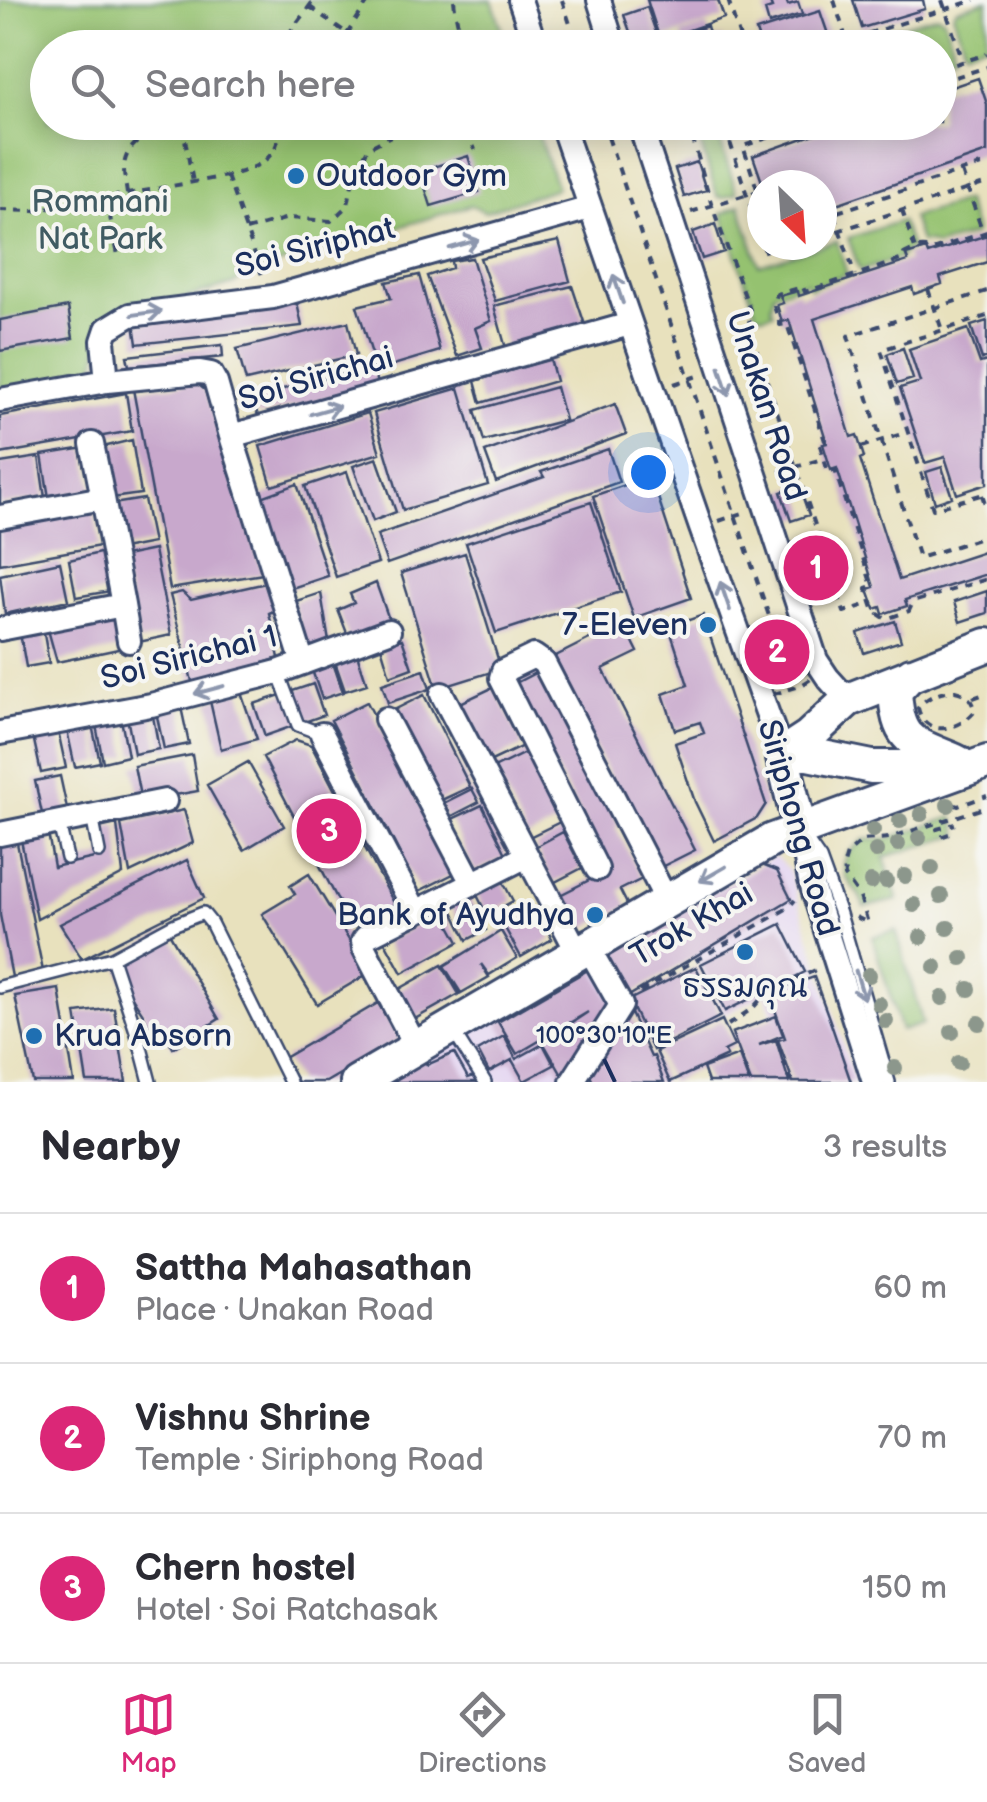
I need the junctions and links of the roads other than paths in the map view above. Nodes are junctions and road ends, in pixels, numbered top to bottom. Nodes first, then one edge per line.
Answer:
1 (520, 0) edge
2 (599, 0) edge
3 (530, 30) edge
4 (608, 30) edge
5 (567, 140) edge
6 (645, 140) edge
7 (590, 208) junction
8 (630, 324) junction
9 (107, 381) junction
10 (0, 400) edge
11 (231, 436) junction
12 (92, 444) dead end
13 (102, 498) junction
14 (0, 517) edge
15 (123, 605) junction
16 (0, 629) edge
17 (389, 631) dead end
18 (129, 642) dead end
19 (987, 645) edge
20 (302, 663) junction
21 (278, 672) junction
22 (911, 674) junction
23 (442, 694) dead end
24 (848, 700) junction
25 (386, 719) dead end
26 (0, 734) edge
27 (322, 734) joint
28 (782, 754) junction
29 (979, 765) edge
30 (166, 801) dead end
31 (92, 816) junction
32 (59, 823) junction
33 (800, 830) junction
34 (0, 834) edge
35 (99, 852) dead end
36 (528, 856) junction
37 (67, 858) dead end
38 (597, 869) dead end
39 (472, 883) junction
40 (667, 901) junction
41 (416, 912) junction
42 (583, 950) junction
43 (112, 958) junction
44 (0, 987) edge
45 (450, 1027) junction
46 (416, 1047) junction
47 (150, 1082) edge
48 (290, 1082) edge
49 (357, 1082) edge
50 (485, 1082) edge
51 (572, 1082) edge
52 (874, 1082) edge
53 (890, 1082) edge

1 - 3 street
2 - 4 street
5 - 7 street, Siriphong Road
6 -> 24 street, Unakan Road
8 -> 7 street, Siriphong Road
9 -> 7 street, Soi Siriphat
11 -> 8 street, Soi Sirichai
28 -> 8 street, Siriphong Road
9 - 10 street, Soi Sirichai
9 - 11 street, Soi Sirichai
11 - 20 street
12 - 13 street
13 - 14 street
13 - 15 street
15 - 16 street
15 - 18 street
17 - 20 street, Soi Sirichai 1
19 - 22 main road
20 - 21 street, Soi Sirichai 1
21 -> 26 street, Soi Sirichai 1
21 - 27 lane
22 - 24 main road
22 - 29 main road
23 - 36 street, Trok Khai
24 - 28 main road
25 - 39 street
27 - 41 street
28 - 29 main road
28 - 33 main road, Siriphong Road
29 - 33 main road
30 - 31 street
31 - 32 street
31 - 35 lane
32 - 34 street
32 - 37 lane
33 -> 40 main road
33 - 52 street, Siriphong Road
33 -> 53 lane
36 - 39 street
36 - 42 street, Trok Khai
38 - 40 street
39 - 41 street
40 - 42 main road
41 - 46 street
42 - 45 main road
42 - 51 street, Trok Khai
43 - 44 lane
43 - 47 lane
43 - 48 lane
45 - 46 main road
45 - 50 lane
46 - 49 main road

